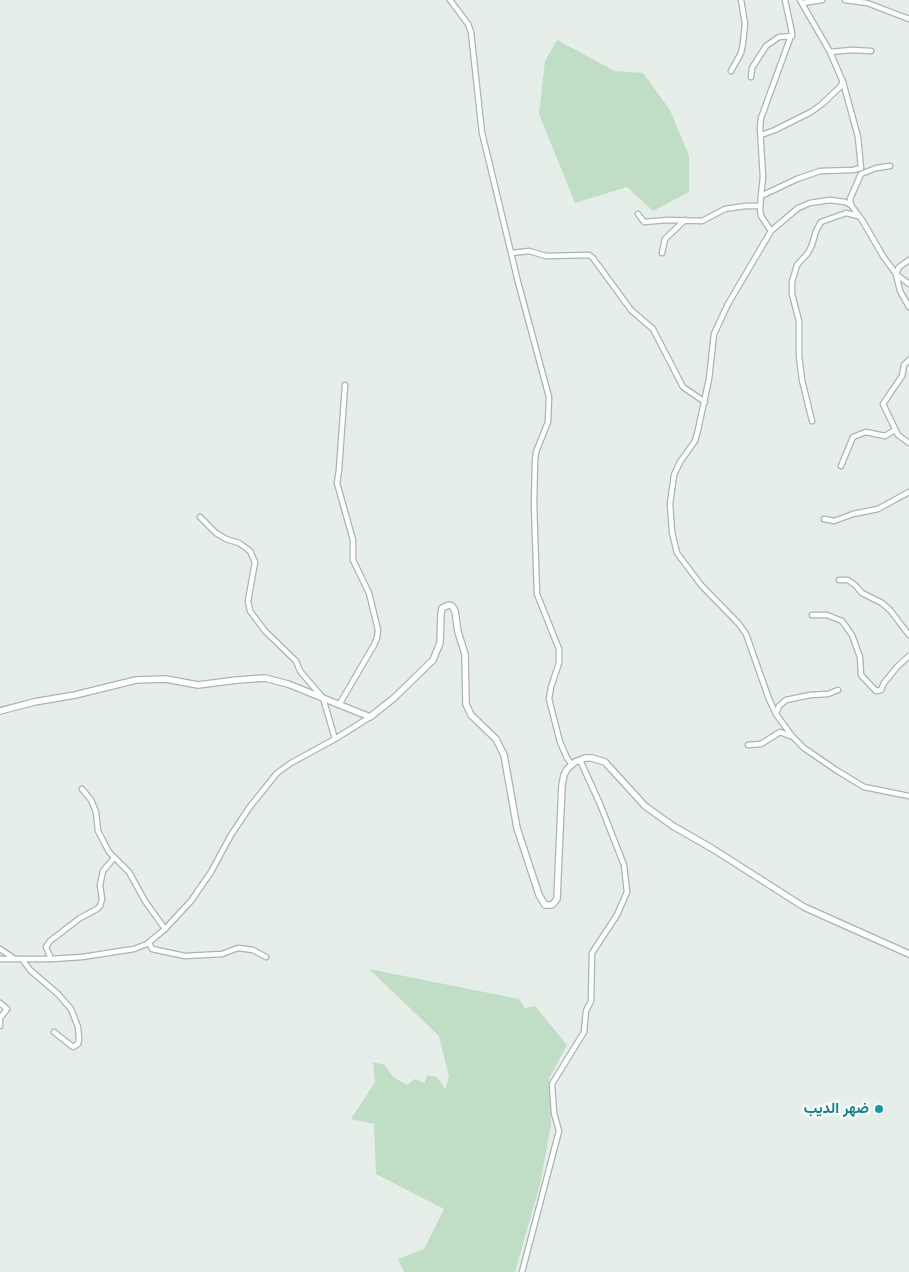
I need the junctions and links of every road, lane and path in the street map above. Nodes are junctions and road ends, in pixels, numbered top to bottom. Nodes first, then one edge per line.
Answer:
1 (450, 0) edge
2 (741, 0) edge
3 (785, 0) edge
4 (822, 0) edge
5 (845, 0) edge
6 (801, 1) edge
7 (909, 19) edge
8 (792, 36) junction
9 (871, 51) dead end
10 (830, 52) junction
11 (731, 72) dead end
12 (751, 77) dead end
13 (844, 82) junction
14 (761, 135) junction
15 (890, 166) dead end
16 (761, 196) junction
17 (850, 205) junction
18 (760, 206) junction
19 (638, 214) dead end
20 (859, 216) junction
21 (685, 220) junction
22 (771, 231) junction
23 (512, 253) junction
24 (662, 253) dead end
25 (909, 260) edge
26 (896, 274) junction
27 (909, 284) edge
28 (909, 307) edge
29 (909, 360) edge
30 (345, 385) dead end
31 (705, 402) junction
32 (812, 421) dead end
33 (895, 430) junction
34 (909, 443) edge
35 (841, 466) dead end
36 (909, 492) edge
37 (200, 517) dead end
38 (824, 519) dead end
39 (839, 580) dead end
40 (812, 615) dead end
41 (909, 635) edge
42 (909, 656) edge
43 (838, 690) dead end
44 (323, 698) junction
45 (339, 705) junction
46 (0, 711) edge
47 (776, 714) junction
48 (370, 717) junction
49 (792, 736) junction
50 (336, 739) junction
51 (748, 744) dead end
52 (580, 760) junction
53 (572, 765) junction
54 (82, 789) dead end
55 (909, 796) edge
56 (114, 858) junction
57 (165, 929) junction
58 (149, 943) junction
59 (0, 949) edge
60 (909, 954) edge
61 (266, 957) dead end
62 (13, 958) junction
63 (22, 958) junction
64 (0, 959) edge
65 (51, 959) junction
66 (0, 1003) edge
67 (0, 1019) edge
68 (0, 1026) edge
69 (54, 1032) dead end
70 (522, 1272) edge

1 - 23 street
2 - 11 street
3 - 8 street
4 - 6 street
5 - 7 street
6 - 10 street
8 - 12 street
8 - 14 street
9 - 10 street
10 - 13 street
13 - 14 street
13 - 16 street
14 - 16 street
15 - 17 street
16 - 18 street
17 - 20 street
17 - 22 street
18 - 21 street
18 - 22 street
19 - 21 street
20 - 26 street
20 - 32 street
21 - 24 street
22 - 31 street
23 - 31 street
23 - 53 street
25 - 26 street
26 - 27 street
26 - 28 street
29 - 33 street
30 - 45 street
31 - 47 street
33 - 34 street
33 - 35 street
36 - 38 street
37 - 44 street
39 - 41 street
40 - 42 street
43 - 47 street
44 - 45 street
44 - 46 street
44 - 50 street
45 - 48 street
47 - 49 street
48 - 50 street
48 - 53 street
49 - 51 street
49 - 55 street
50 - 57 street
52 - 53 street
52 - 60 street
52 - 70 street
54 - 56 street
56 - 57 street
56 - 65 street
57 - 58 street
58 - 61 street
58 - 65 street
59 - 62 street
62 - 63 street
62 - 64 street
63 - 65 street
63 - 69 street
66 - 67 street
67 - 68 street

